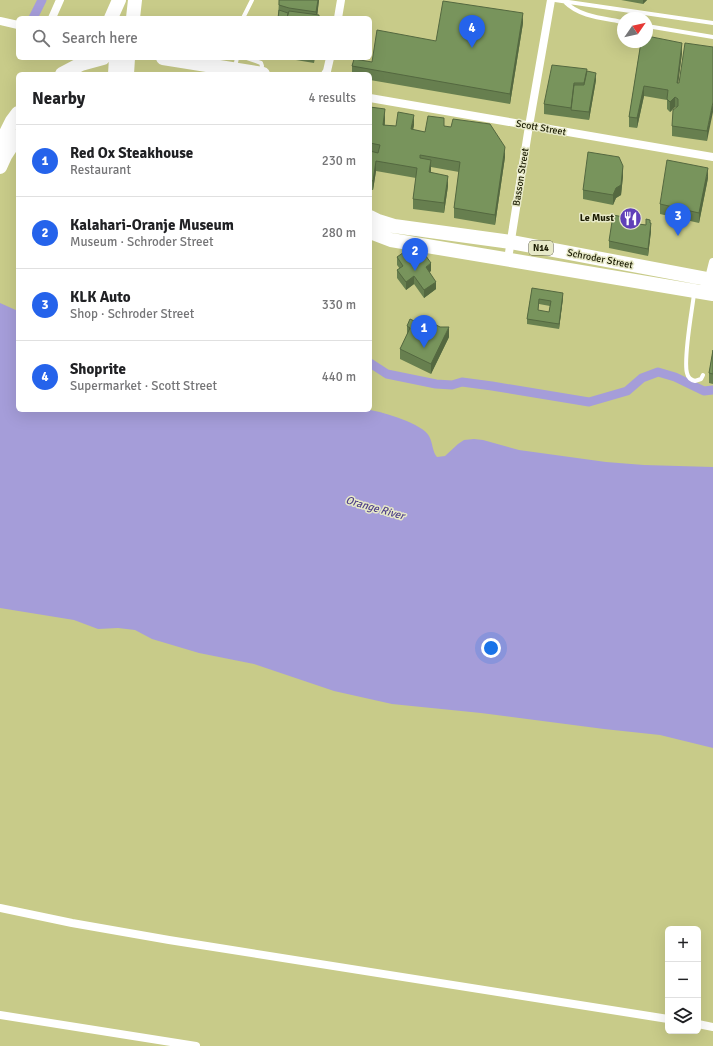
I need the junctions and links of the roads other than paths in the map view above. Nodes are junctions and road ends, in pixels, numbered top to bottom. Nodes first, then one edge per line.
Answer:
1 (60, 0) edge
2 (119, 0) edge
3 (124, 0) edge
4 (135, 0) edge
5 (252, 0) edge
6 (341, 0) edge
7 (551, 0) edge
8 (555, 0) edge
9 (565, 1) junction
10 (53, 16) edge
11 (112, 16) edge
12 (121, 16) edge
13 (133, 16) edge
14 (244, 16) edge
15 (338, 16) edge
16 (0, 21) edge
17 (617, 21) edge
18 (713, 23) edge
19 (16, 25) edge
20 (653, 27) edge
21 (713, 37) edge
22 (79, 60) edge
23 (96, 60) edge
24 (116, 60) edge
25 (128, 60) edge
26 (179, 60) edge
27 (253, 60) edge
28 (330, 60) edge
29 (235, 67) edge
30 (65, 72) edge
31 (66, 72) edge
32 (115, 72) edge
33 (127, 72) edge
34 (254, 72) edge
35 (262, 72) edge
36 (327, 72) edge
37 (372, 98) edge
38 (16, 116) edge
39 (529, 126) junction
40 (16, 139) edge
41 (0, 145) edge
42 (713, 157) edge
43 (0, 167) edge
44 (372, 218) edge
45 (372, 233) edge
46 (511, 242) junction
47 (508, 259) junction
48 (713, 262) edge
49 (711, 279) edge
50 (705, 293) edge
51 (703, 375) dead end
52 (0, 908) edge
53 (0, 1015) edge
54 (665, 1019) edge
55 (701, 1024) edge
56 (713, 1026) edge
57 (196, 1046) edge

1 - 10 street
2 - 11 highway
3 - 12 highway
4 - 13 highway
5 - 14 lane
6 - 15 street
7 - 39 street, Basson Street
8 - 9 lane
9 - 17 lane
9 - 18 lane
16 - 19 street
20 - 21 lane
22 - 30 highway
23 - 31 highway
24 - 32 highway
25 - 33 highway
26 - 29 highway
27 - 35 lane
28 - 36 street
29 - 34 highway
37 - 39 street, Scott Street
38 - 41 highway
39 - 42 street, Scott Street
39 - 46 street, Basson Street
40 - 43 highway
44 - 46 highway, Schroder Street / N14
45 - 47 highway, Schroder Street / N14
46 - 47 street, Basson Street
46 - 49 highway, Schroder Street / N14
47 - 50 highway, Schroder Street / N14
48 - 49 street
49 - 50 street
50 - 51 lane
52 - 54 street
53 - 57 street
55 - 56 street

